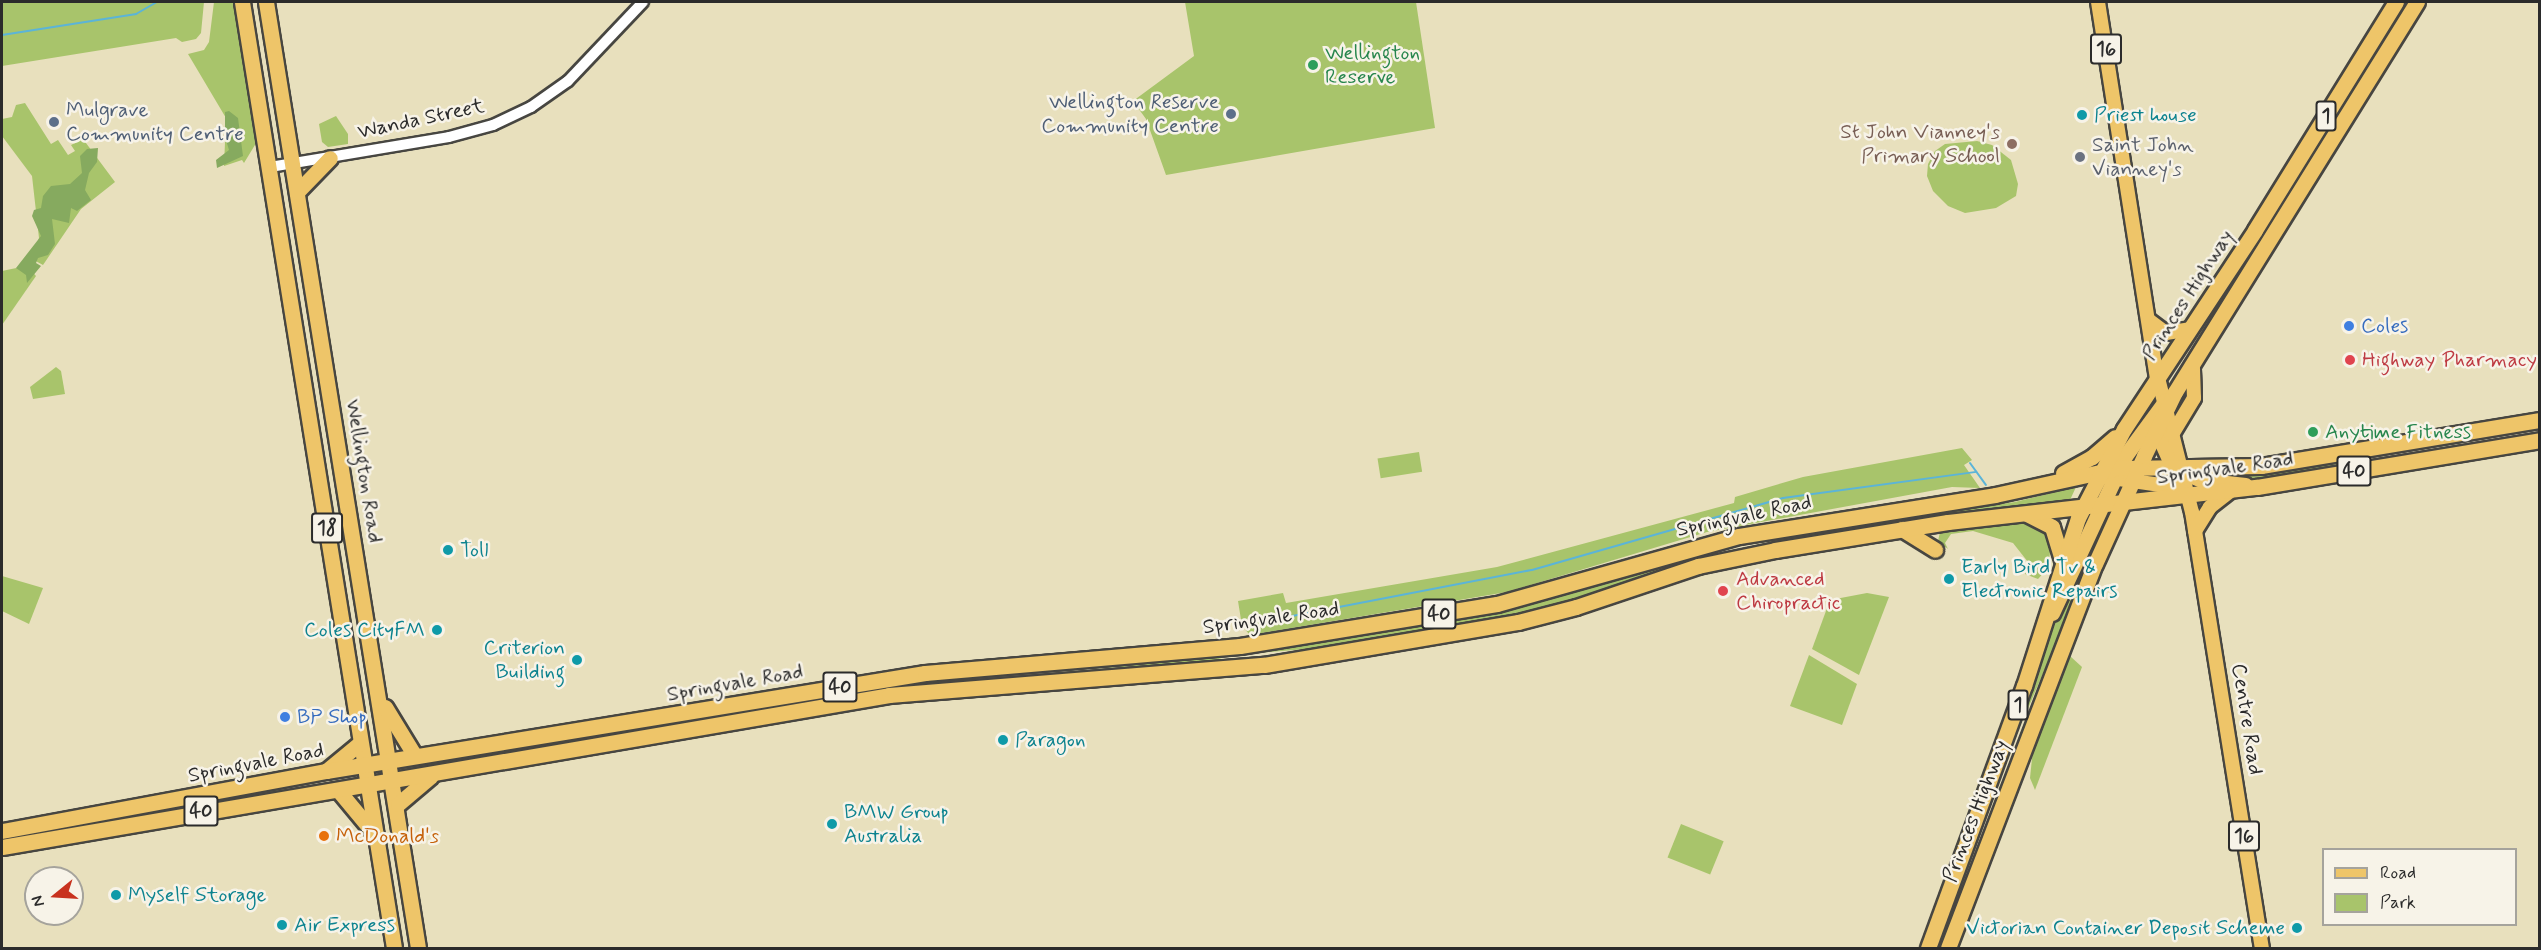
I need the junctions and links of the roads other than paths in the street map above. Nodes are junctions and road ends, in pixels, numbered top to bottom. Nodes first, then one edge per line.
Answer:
1 (242, 2) edge
2 (266, 2) edge
3 (643, 2) edge
4 (2098, 2) edge
5 (2396, 2) edge
6 (2417, 2) edge
7 (330, 158) junction
8 (293, 164) junction
9 (270, 167) junction
10 (297, 192) junction
11 (2150, 321) junction
12 (2190, 329) junction
13 (2193, 365) junction
14 (2158, 378) junction
15 (2167, 402) junction
16 (2540, 420) edge
17 (2124, 429) junction
18 (2166, 429) junction
19 (2540, 440) edge
20 (2139, 466) junction
21 (2179, 469) junction
22 (2108, 470) junction
23 (2131, 482) junction
24 (2041, 483) junction
25 (2257, 487) junction
26 (2232, 490) junction
27 (2189, 496) junction
28 (2121, 502) junction
29 (2103, 504) junction
30 (2084, 506) junction
31 (2023, 513) junction
32 (1902, 529) junction
33 (2195, 531) junction
34 (1935, 550) dead end
35 (2062, 559) junction
36 (2044, 624) junction
37 (1049, 660) junction
38 (1053, 682) junction
39 (380, 697) junction
40 (360, 743) junction
41 (415, 756) junction
42 (390, 761) junction
43 (364, 765) junction
44 (326, 771) junction
45 (436, 773) junction
46 (393, 780) junction
47 (1990, 782) junction
48 (367, 784) junction
49 (2007, 789) junction
50 (338, 790) junction
51 (398, 804) junction
52 (2, 831) edge
53 (375, 836) junction
54 (2, 847) edge
55 (394, 948) edge
56 (418, 948) edge
57 (1928, 948) edge
58 (1947, 948) edge
59 (2262, 948) edge

1 - 9 highway, 18
2 - 8 highway, Wellington Road / 18
3 - 7 street, Wanda Street
4 - 11 main road, 16
5 - 12 highway, Princes Highway / 1
6 - 13 highway, Princes Highway / 1
7 - 8 street, Wanda Street
7 - 10 highway
8 - 9 street, Wanda Street
8 - 10 highway, Wellington Road / 18
9 - 40 highway, 18
10 - 39 highway, Wellington Road / 18
11 - 12 main road
11 - 14 main road, 16
12 - 14 highway, Princes Highway / 1
13 - 15 highway, Princes Highway / 1
13 - 18 main road
14 - 15 main road, 16
14 - 17 highway, Princes Highway / 1
15 - 18 highway, Princes Highway / 1
15 - 22 highway, Princes Highway
16 - 21 highway, Springvale Road / 40
17 - 22 highway, Princes Highway / 1
17 - 24 highway
18 - 20 highway, Princes Highway / 1
18 - 21 main road, Centre Road / 16
19 - 25 highway, Springvale Road / 40
20 - 21 highway, Springvale Road / 40
20 - 22 highway, Springvale Road / 40
20 - 23 highway, Princes Highway / 1
21 - 25 main road
21 - 27 main road, Centre Road / 16
22 - 23 main road
22 - 24 highway, Springvale Road / 40
22 - 29 highway, Princes Highway
22 - 30 highway, Princes Highway / 1
23 - 27 main road
23 - 28 highway, Princes Highway / 1
24 - 37 highway, Springvale Road / 40
25 - 26 highway, Springvale Road / 40
26 - 27 highway, Springvale Road / 40
26 - 33 main road
27 - 28 highway, Springvale Road / 40
27 - 33 main road, Centre Road / 16
28 - 29 highway, Springvale Road / 40
28 - 49 highway, Princes Highway / 1
29 - 30 highway, Springvale Road / 40
29 - 36 highway, Princes Highway
30 - 31 highway, Springvale Road / 40
30 - 35 highway, Princes Highway / 1
31 - 32 highway, Springvale Road / 40
31 - 35 highway
32 - 34 highway
32 - 38 highway, Springvale Road / 40
33 - 59 main road, Centre Road / 16
35 - 36 highway, Princes Highway / 1
36 - 47 highway, Princes Highway / 1
37 - 38 highway
37 - 41 highway, Springvale Road / 40
38 - 45 highway, Springvale Road / 40
39 - 41 highway
39 - 42 highway, Wellington Road / 18
40 - 43 highway, 18
40 - 44 highway
41 - 42 highway, Springvale Road / 40
42 - 43 highway, Springvale Road / 40
42 - 46 highway, Wellington Road / 18
43 - 44 highway, Springvale Road / 40
43 - 48 highway, 18
44 - 52 highway, Springvale Road / 40
45 - 46 highway, Springvale Road / 40
45 - 51 highway
46 - 48 highway, Springvale Road / 40
46 - 51 highway, Wellington Road / 18
47 - 49 highway
47 - 57 highway, Princes Highway / 1
48 - 50 highway, Springvale Road / 40
48 - 53 highway, 18
49 - 58 highway, Princes Highway / 1
50 - 53 highway
50 - 54 highway, Springvale Road / 40
51 - 56 highway, Wellington Road / 18
53 - 55 highway, 18

